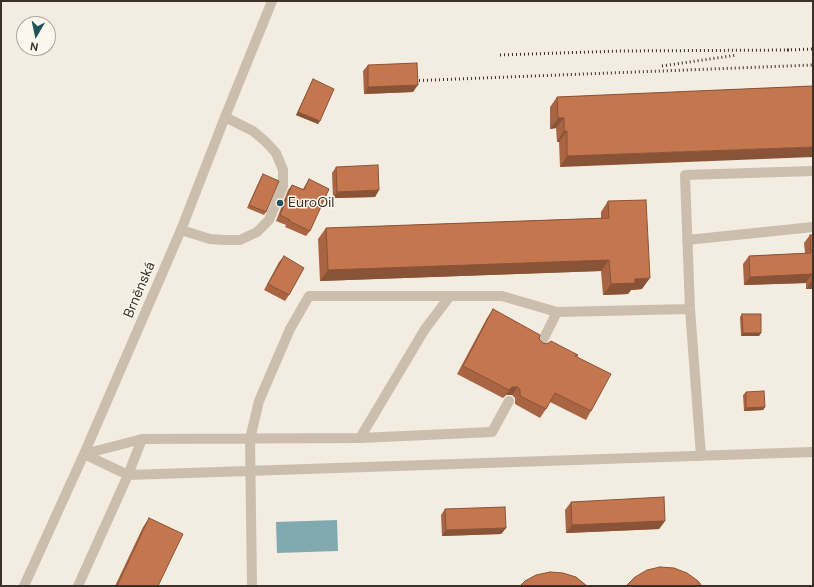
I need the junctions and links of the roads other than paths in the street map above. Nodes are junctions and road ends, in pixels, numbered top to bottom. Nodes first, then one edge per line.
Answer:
1 (272, 1) edge
2 (225, 117) junction
3 (813, 171) edge
4 (813, 227) edge
5 (181, 230) junction
6 (687, 240) junction
7 (450, 296) junction
8 (690, 309) junction
9 (557, 312) junction
10 (540, 346) edge
11 (509, 401) edge
12 (250, 438) junction
13 (360, 438) junction
14 (142, 439) junction
15 (813, 452) edge
16 (84, 454) junction
17 (700, 456) junction
18 (250, 471) junction
19 (128, 475) junction
20 (24, 586) edge
21 (78, 586) edge
22 (252, 586) edge

1 - 2 street, Brněnská
2 - 5 street, Brněnská
2 - 5 street
3 - 6 street
4 - 6 street
5 - 16 street, Brněnská
6 - 8 street
7 - 9 street
7 - 12 street
7 - 13 street
8 - 9 street
8 - 17 street
9 - 10 street
11 - 13 street
12 - 13 street
12 - 14 street
12 - 18 street
14 - 16 street
14 - 19 street
15 - 17 street
16 - 19 street
16 - 20 street, Brněnská
17 - 18 street
18 - 19 street
18 - 22 street
19 - 21 street

